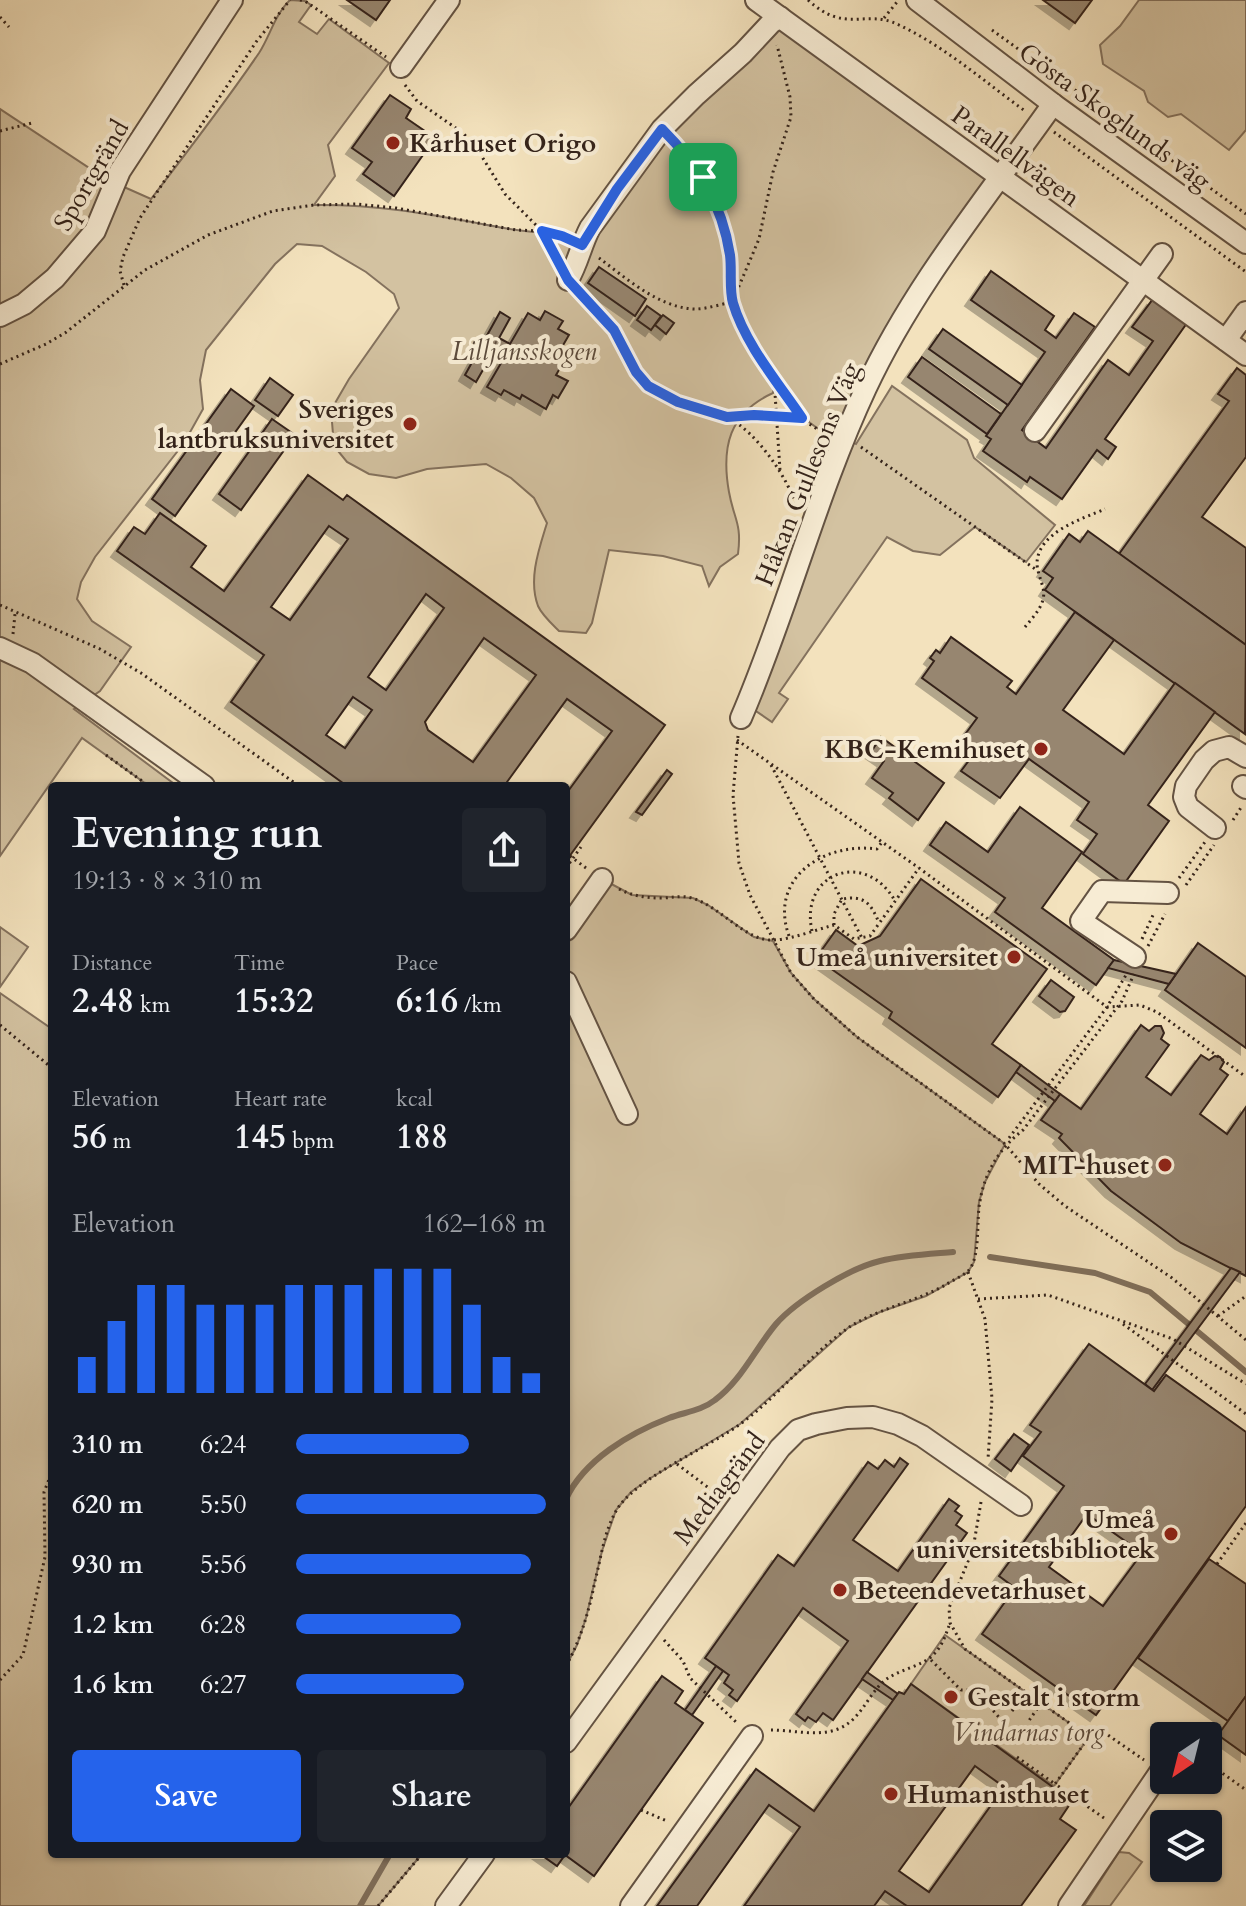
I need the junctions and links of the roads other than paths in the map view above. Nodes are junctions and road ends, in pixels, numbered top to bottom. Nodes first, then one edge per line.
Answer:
1 (232, 0) edge
2 (449, 0) edge
3 (756, 0) edge
4 (917, 0) edge
5 (775, 20) junction
6 (401, 67) road end
7 (1053, 104) junction
8 (1001, 177) junction
9 (1246, 243) edge
10 (1162, 254) dead end
11 (568, 280) road end
12 (1143, 280) junction
13 (1246, 312) edge
14 (0, 316) edge
15 (1226, 340) junction
16 (1246, 355) edge
17 (1035, 431) dead end
18 (0, 648) edge
19 (741, 718) road end
20 (1246, 757) edge
21 (198, 782) edge
22 (1215, 828) dead end
23 (602, 879) road end
24 (1168, 893) dead end
25 (570, 924) edge
26 (1135, 957) dead end
27 (570, 991) edge
28 (627, 1114) dead end
29 (1021, 1505) dead end
30 (570, 1736) edge
31 (752, 1736) road end
32 (1150, 1786) edge
33 (481, 1858) edge
34 (446, 1906) edge
35 (631, 1906) edge
36 (1069, 1906) edge

1 - 14 street, Sportgränd
2 - 6 street
3 - 5 street, Parallellvägen
4 - 7 street, Gösta Skoglunds väg
5 - 8 street, Parallellvägen
5 - 11 street
7 - 8 street, Håkan Gullesons Väg
7 - 9 street, Gösta Skoglunds väg
8 - 12 street, Parallellvägen
8 - 19 street, Håkan Gullesons Väg
10 - 12 street
12 - 15 street, Parallellvägen
12 - 17 street
13 - 15 street
15 - 16 street, Parallellvägen
18 - 21 street
20 - 22 street
23 - 25 street
24 - 26 street
27 - 28 street
29 - 30 street, Mediagränd
31 - 35 street
32 - 36 street
33 - 34 street

